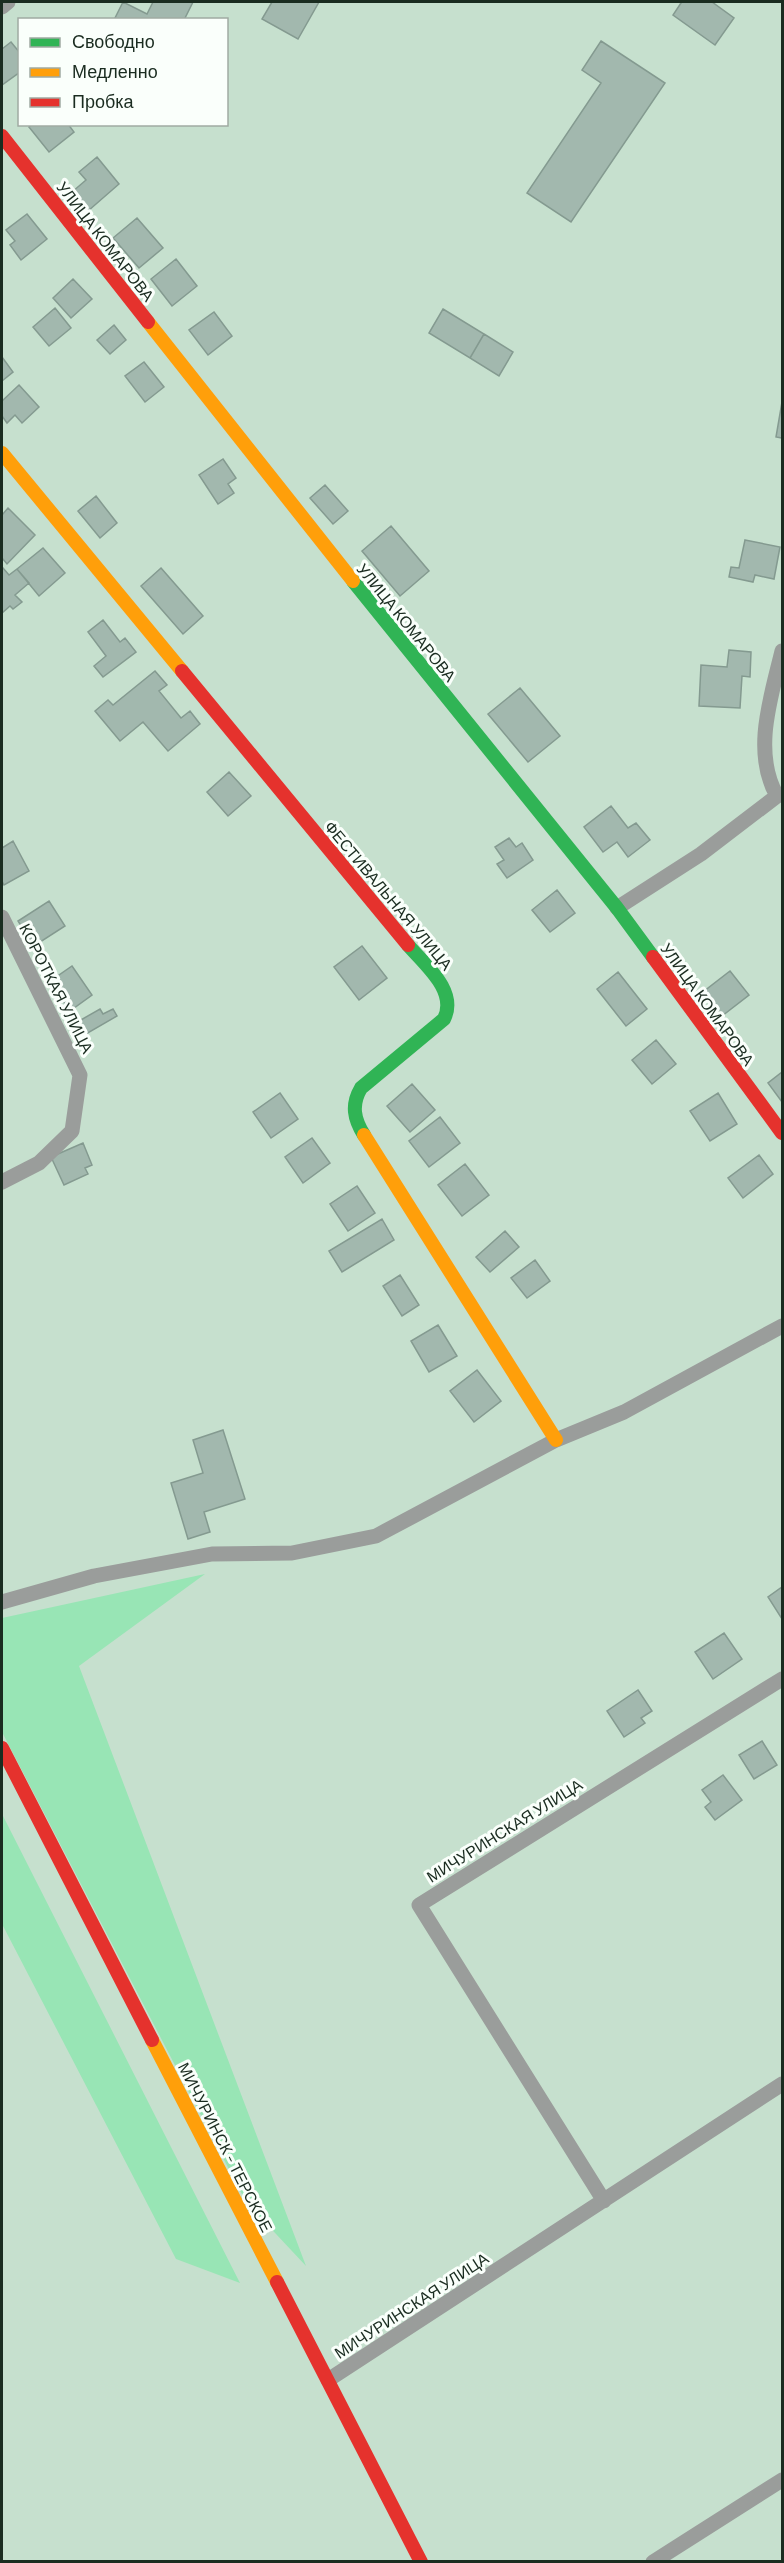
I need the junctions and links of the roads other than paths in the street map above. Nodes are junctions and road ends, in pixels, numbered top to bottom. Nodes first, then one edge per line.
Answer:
1 (8, 2) edge
2 (2, 7) edge
3 (2, 136) edge
4 (2, 453) edge
5 (783, 651) edge
6 (780, 795) edge
7 (617, 908) junction
8 (2, 917) edge
9 (783, 1132) edge
10 (2, 1182) edge
11 (783, 1326) edge
12 (556, 1440) junction
13 (2, 1602) edge
14 (783, 1679) edge
15 (2, 1749) edge
16 (783, 2084) edge
17 (603, 2201) junction
18 (328, 2380) junction
19 (783, 2480) edge
20 (421, 2562) edge
21 (653, 2562) edge

1 - 2 street
3 - 7 street, УЛИЦА КОМАРОВА
4 - 12 street, ФЕСТИВАЛЬНАЯ УЛИЦА
5 - 6 street
6 - 7 street
7 - 9 street, УЛИЦА КОМАРОВА
8 - 10 street, КОРОТКАЯ УЛИЦА
11 - 12 street
12 - 13 street
14 - 17 street, МИЧУРИНСКАЯ УЛИЦА
15 - 18 street, МИЧУРИНСК - ТЕРСКОЕ
16 - 17 street, МИЧУРИНСКАЯ УЛИЦА
17 - 18 street, МИЧУРИНСКАЯ УЛИЦА
18 - 20 street, МИЧУРИНСК - ТЕРСКОЕ
19 - 21 street

